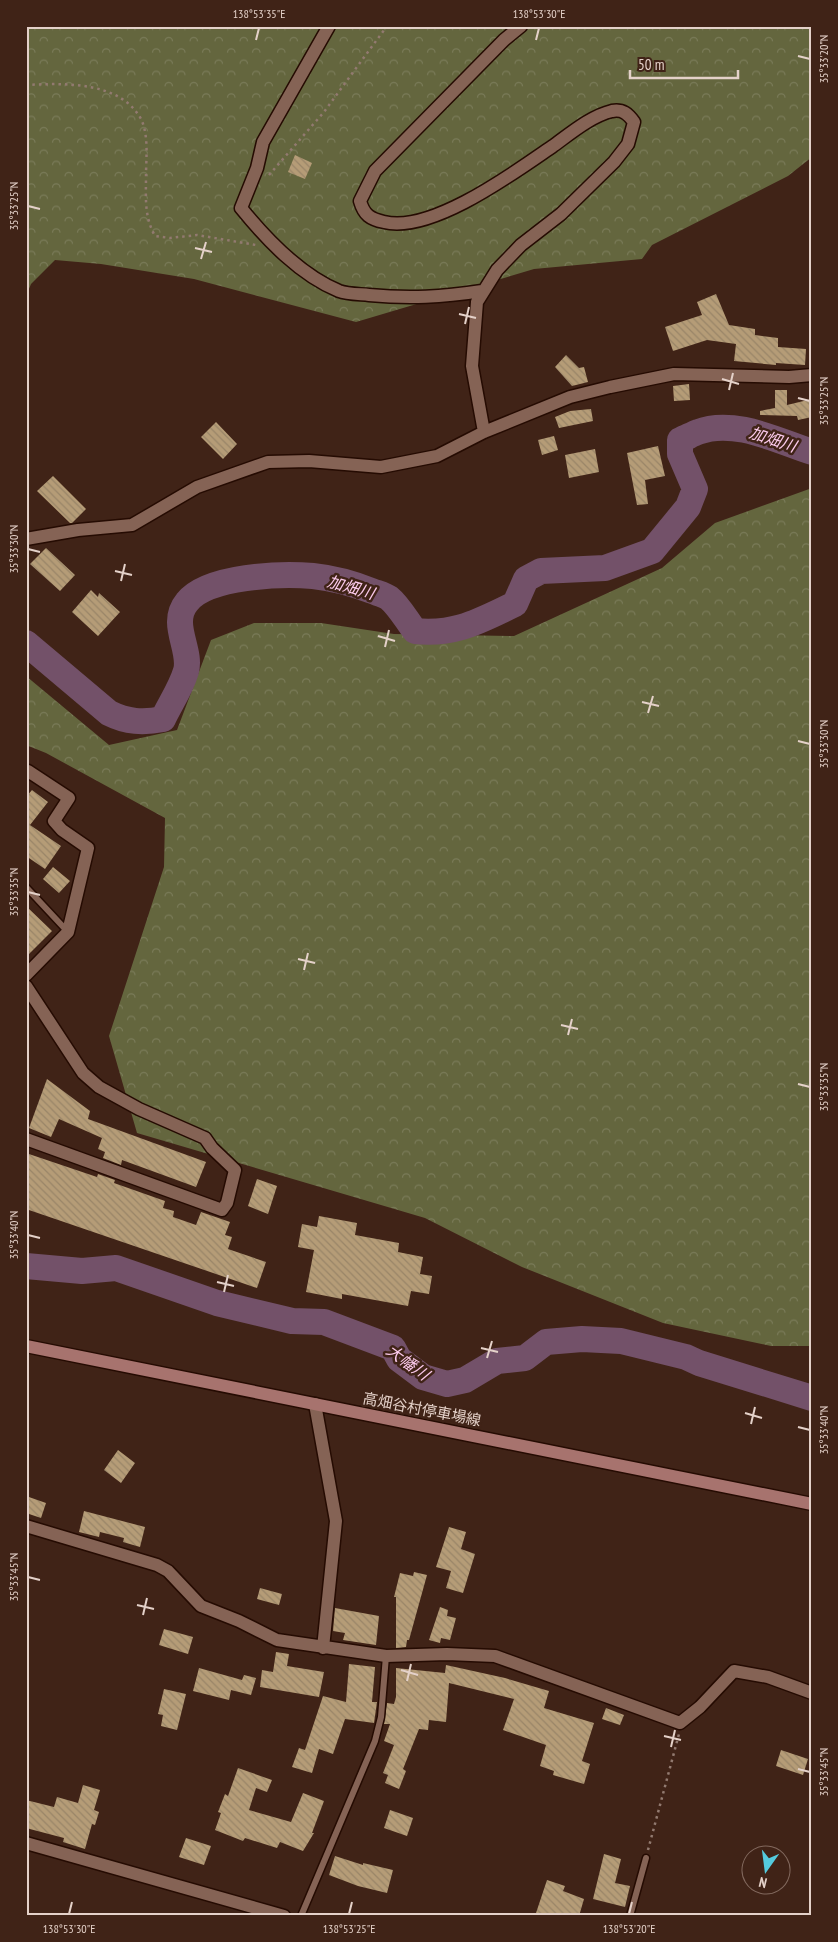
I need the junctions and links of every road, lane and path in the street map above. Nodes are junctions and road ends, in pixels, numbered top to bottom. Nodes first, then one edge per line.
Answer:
1 (329, 26) edge
2 (387, 26) edge
3 (521, 26) edge
4 (26, 85) edge
5 (266, 179) dead end
6 (279, 248) junction
7 (482, 291) junction
8 (812, 375) edge
9 (484, 432) junction
10 (26, 539) edge
11 (26, 774) edge
12 (26, 887) edge
13 (68, 932) junction
14 (26, 975) edge
15 (26, 986) edge
16 (26, 1139) edge
17 (26, 1346) edge
18 (315, 1404) junction
19 (812, 1504) edge
20 (26, 1526) edge
21 (323, 1648) junction
22 (386, 1656) junction
23 (812, 1692) edge
24 (680, 1723) junction
25 (26, 1843) edge
26 (646, 1858) joint
27 (284, 1916) edge
28 (301, 1916) edge
29 (630, 1916) edge

1 - 6 street
2 - 5 path
3 - 7 street
4 - 6 path
6 - 7 street
7 - 9 street
8 - 9 street
9 - 10 street
11 - 13 street
12 - 13 lane
13 - 14 street
15 - 16 street
17 - 18 main road, 高畑谷村停車場線
18 - 19 main road, 高畑谷村停車場線
18 - 21 street
20 - 21 street
21 - 22 street
22 - 24 street
22 - 28 lane
23 - 24 street
24 - 26 path
25 - 27 street
26 - 29 lane

